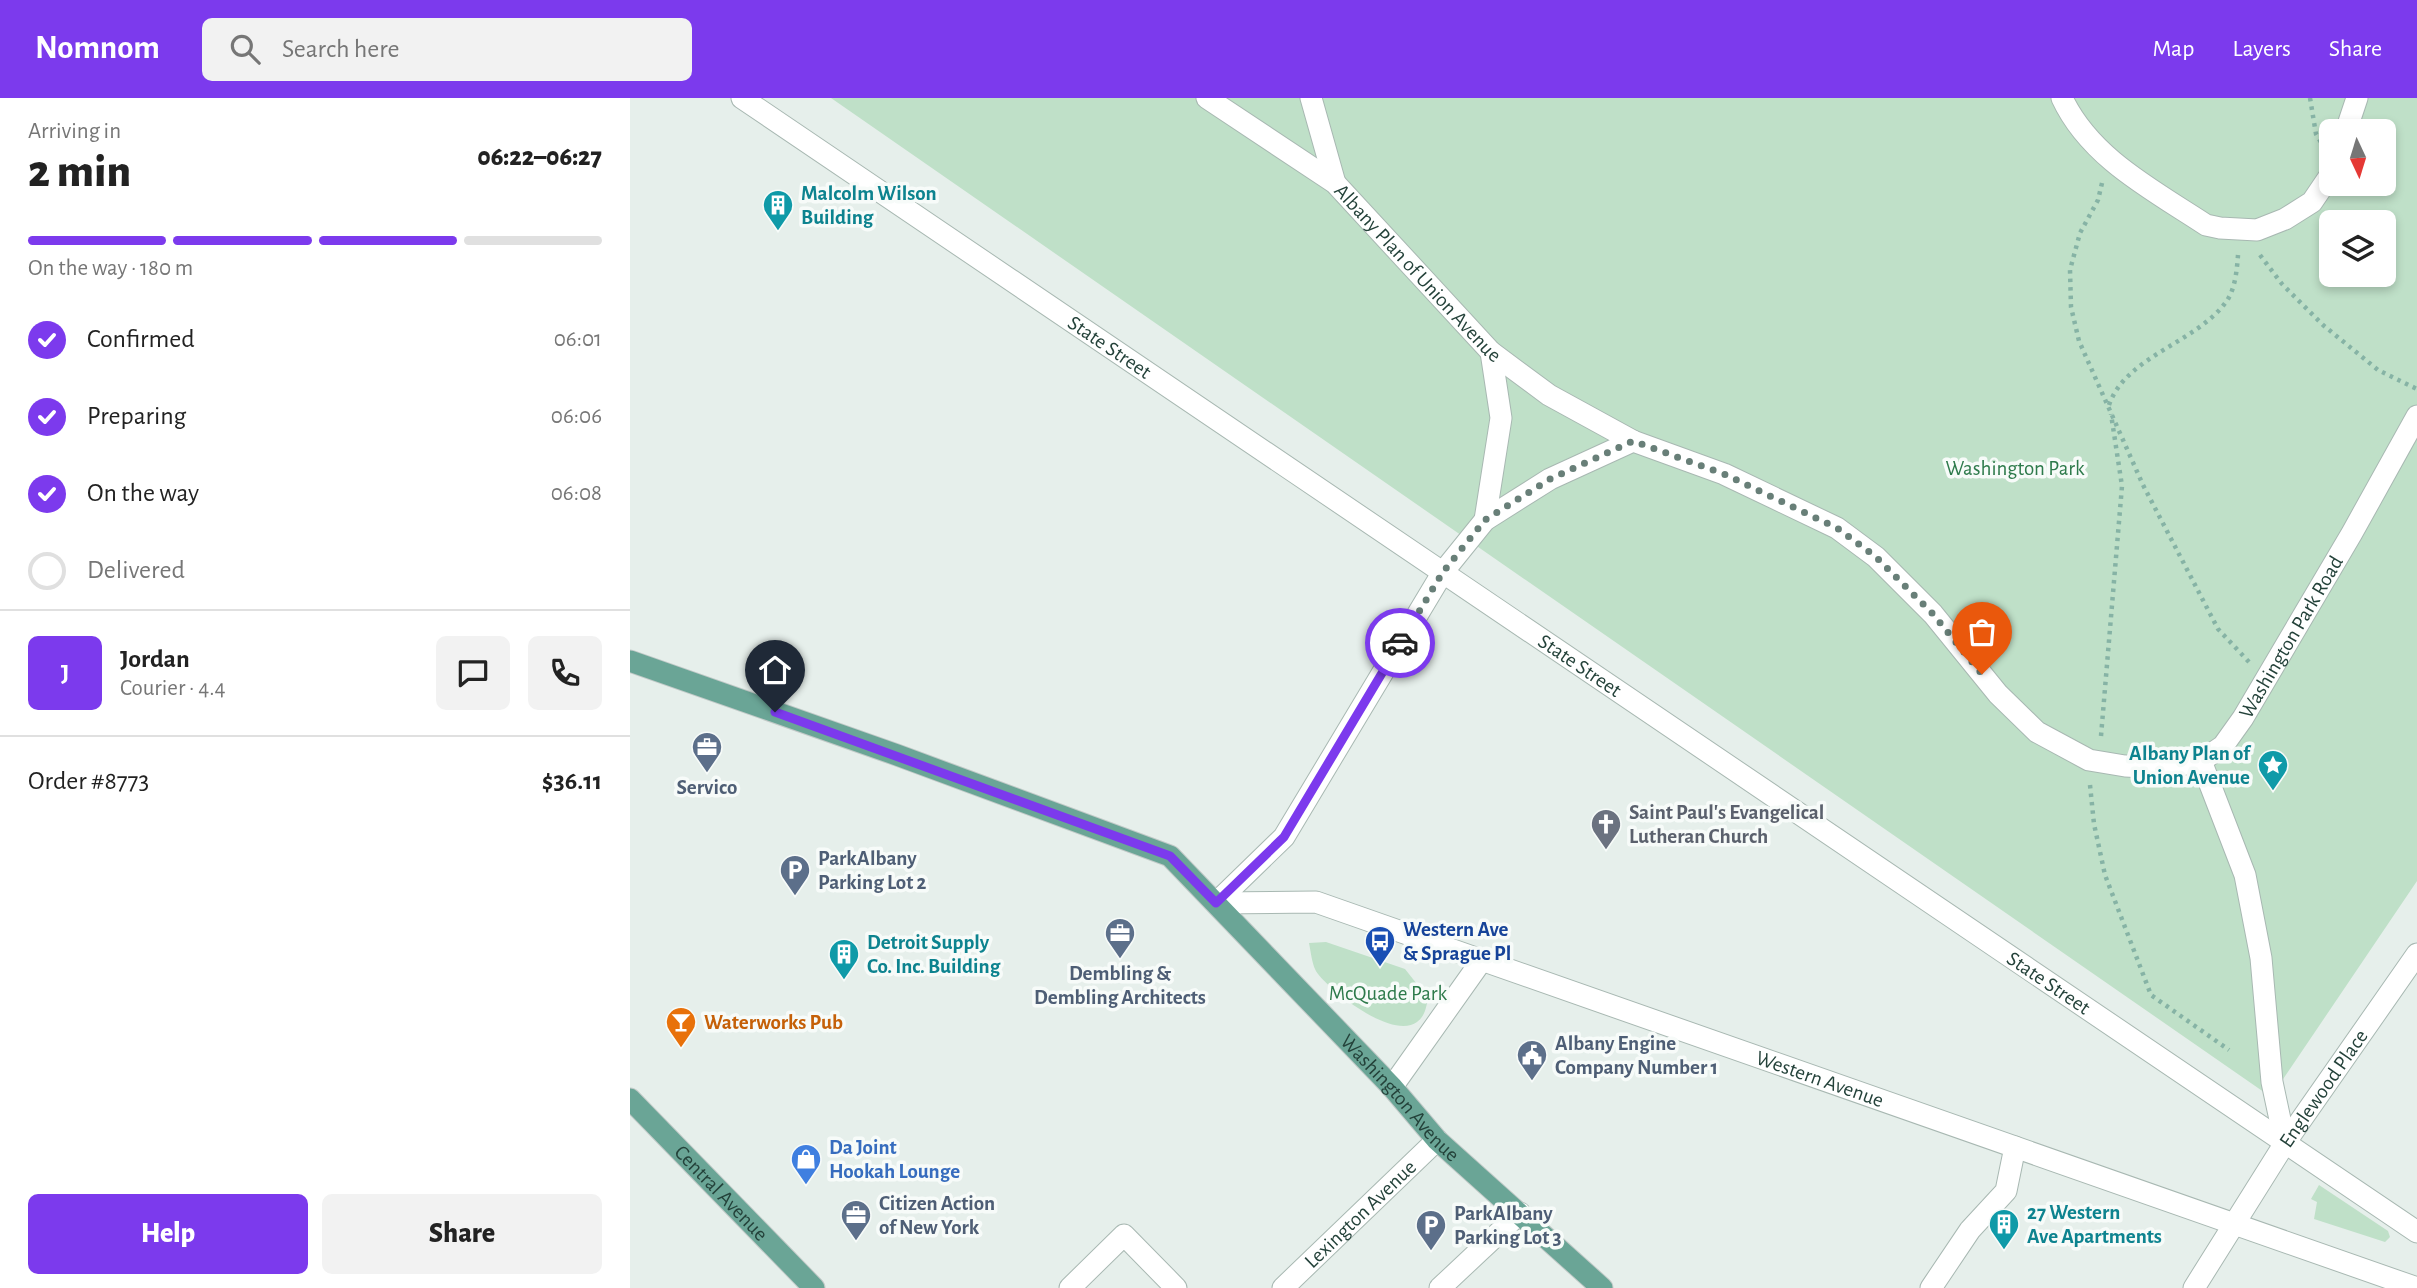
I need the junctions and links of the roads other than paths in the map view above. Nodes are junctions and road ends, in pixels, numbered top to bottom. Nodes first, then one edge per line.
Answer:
1 (742, 98) edge
2 (1207, 98) edge
3 (1311, 98) edge
4 (2063, 98) edge
5 (2357, 98) edge
6 (2350, 119) edge
7 (1335, 183) junction
8 (2319, 192) edge
9 (1491, 352) junction
10 (2417, 416) edge
11 (1633, 441) junction
12 (1485, 520) junction
13 (1443, 572) junction
14 (630, 661) edge
15 (2201, 761) junction
16 (1216, 903) junction
17 (2417, 954) edge
18 (1482, 960) junction
19 (1392, 1087) junction
20 (630, 1099) edge
21 (1437, 1140) junction
22 (2285, 1143) junction
23 (2015, 1147) junction
24 (1520, 1213) junction
25 (2234, 1224) junction
26 (2417, 1232) edge
27 (814, 1288) edge
28 (1070, 1288) edge
29 (1176, 1288) edge
30 (1283, 1288) edge
31 (1440, 1288) edge
32 (1602, 1288) edge
33 (1931, 1288) edge
34 (2194, 1288) edge
35 (2417, 1288) edge

1 - 13 street, State Street
2 - 7 street, Albany Plan of Union Avenue
3 - 7 street
4 - 8 street
5 - 6 street
7 - 9 street, Albany Plan of Union Avenue
9 - 11 street, Albany Plan of Union Avenue
9 - 12 street
10 - 15 street, Washington Park Road
11 - 12 street
11 - 15 street, Albany Plan of Union Avenue
12 - 13 street
13 - 16 street
13 - 22 street, State Street
14 - 16 main road, Washington Avenue
15 - 22 street
16 - 18 street, Western Avenue
16 - 19 main road, Washington Avenue
17 - 22 street, Englewood Place
18 - 19 street
18 - 23 street, Western Avenue
19 - 21 main road, Washington Avenue
20 - 27 main road, Central Avenue
21 - 24 main road, Washington Avenue
21 - 30 street, Lexington Avenue
22 - 25 street, Englewood Place
22 - 26 street, State Street
23 - 25 street, Western Avenue
23 - 33 street
24 - 31 street
24 - 32 main road, Washington Avenue
25 - 34 street, Englewood Place
25 - 35 street, Western Avenue
28 - 29 street

